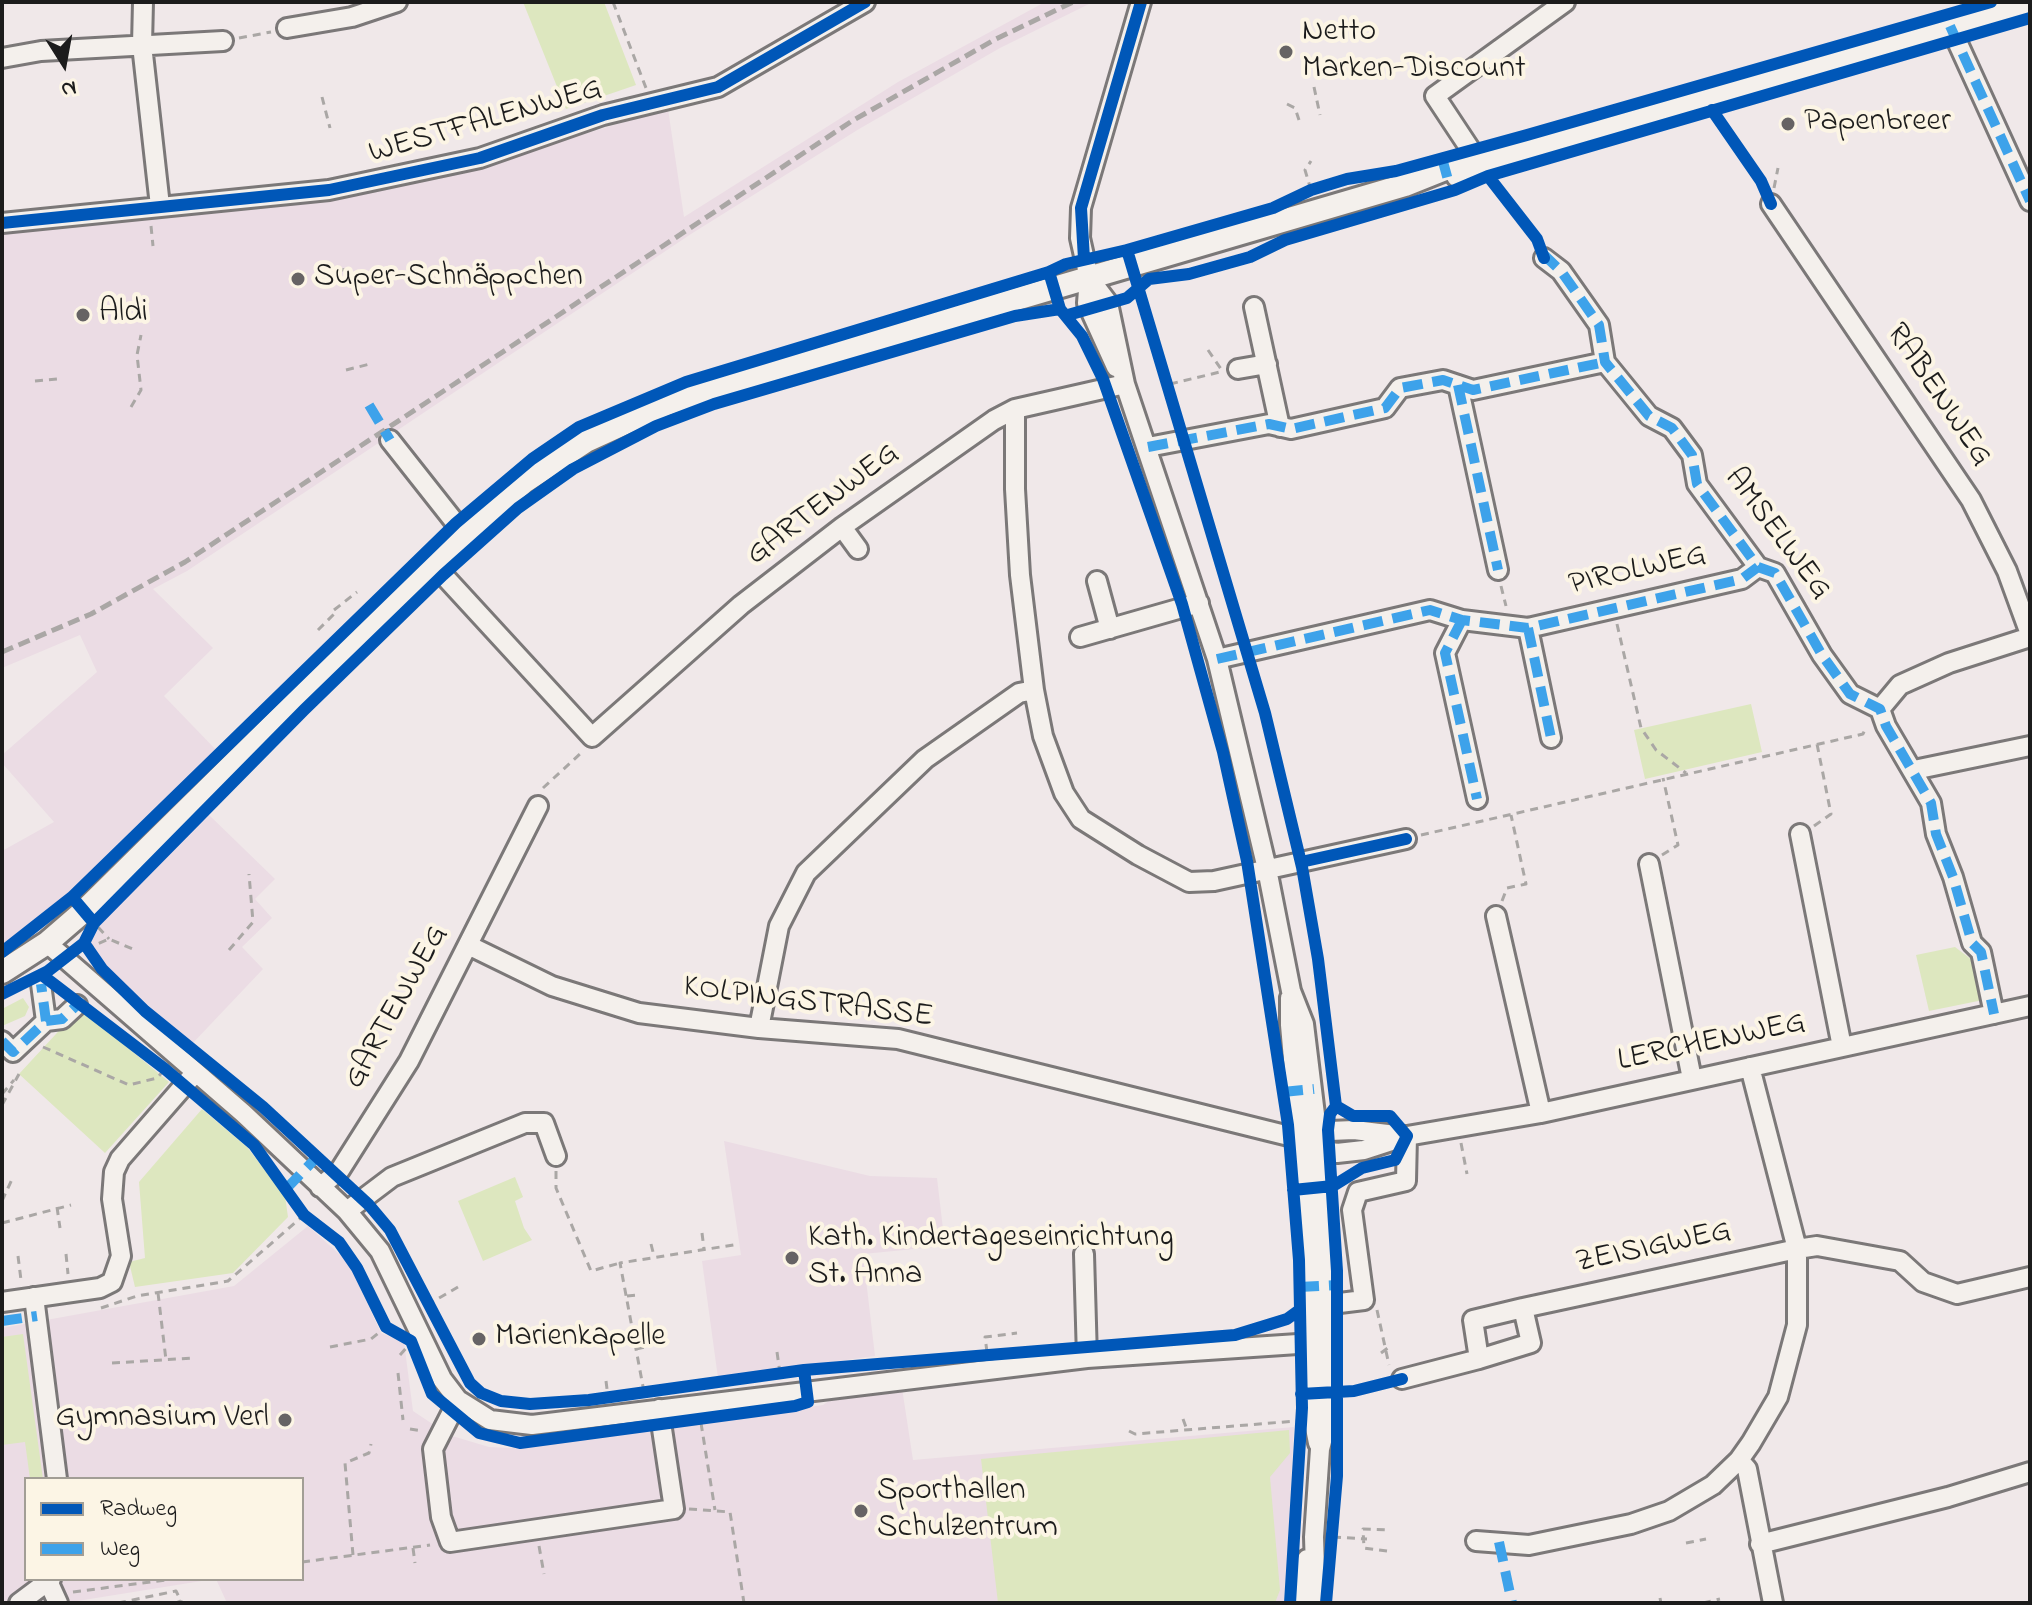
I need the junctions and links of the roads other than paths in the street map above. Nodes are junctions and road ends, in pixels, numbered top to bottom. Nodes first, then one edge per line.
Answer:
1 (143, 2) edge
2 (397, 2) edge
3 (865, 2) edge
4 (1141, 2) edge
5 (1565, 2) edge
6 (2030, 3) edge
7 (1950, 26) junction
8 (287, 28) road end
9 (223, 41) road end
10 (142, 45) junction
11 (2, 58) edge
12 (1474, 166) junction
13 (2030, 201) edge
14 (1771, 204) dead end
15 (160, 206) junction
16 (2, 223) edge
17 (1544, 258) dead end
18 (1089, 278) junction
19 (1254, 307) dead end
20 (1605, 362) junction
21 (1267, 364) junction
22 (1238, 369) dead end
23 (1125, 384) junction
24 (1458, 385) junction
25 (1015, 409) junction
26 (1280, 427) junction
27 (390, 440) dead end
28 (1148, 447) junction
29 (842, 527) junction
30 (465, 535) junction
31 (858, 549) dead end
32 (434, 565) junction
33 (1758, 567) junction
34 (1498, 570) road end
35 (1097, 581) dead end
36 (1199, 603) junction
37 (1462, 620) junction
38 (1519, 627) junction
39 (1110, 629) junction
40 (2030, 636) edge
41 (1080, 637) dead end
42 (1217, 659) junction
43 (1034, 690) junction
44 (1880, 709) junction
45 (1551, 738) dead end
46 (2030, 746) edge
47 (1914, 770) junction
48 (1477, 799) dead end
49 (538, 806) road end
50 (1800, 834) road end
51 (1406, 839) road end
52 (1649, 864) road end
53 (1267, 869) junction
54 (1496, 916) road end
55 (47, 943) junction
56 (468, 945) junction
57 (2, 972) edge
58 (41, 984) dead end
59 (77, 1005) dead end
60 (2030, 1006) edge
61 (1994, 1014) junction
62 (46, 1021) junction
63 (759, 1028) junction
64 (2, 1041) edge
65 (1842, 1047) junction
66 (1750, 1067) junction
67 (195, 1073) junction
68 (1692, 1079) junction
69 (1541, 1113) junction
70 (1407, 1136) junction
71 (1305, 1138) junction
72 (556, 1156) road end
73 (320, 1187) junction
74 (347, 1211) junction
75 (1797, 1249) junction
76 (1084, 1254) dead end
77 (2030, 1277) edge
78 (29, 1298) junction
79 (2, 1302) edge
80 (1319, 1306) junction
81 (1523, 1308) junction
82 (1320, 1343) junction
83 (1087, 1358) junction
84 (1479, 1359) junction
85 (1396, 1375) road end
86 (458, 1400) junction
87 (659, 1409) junction
88 (1739, 1460) junction
89 (2030, 1473) edge
90 (57, 1477) edge
91 (1323, 1537) junction
92 (1476, 1541) dead end
93 (1760, 1544) junction
94 (53, 1590) edge
95 (22, 1602) edge
96 (1300, 1603) edge
97 (1316, 1603) edge
98 (1773, 1603) edge

1 - 10 street
2 - 8 street
3 - 15 street, WESTFALENWEG
4 - 18 street
5 - 12 street
6 - 7 main road
7 - 12 main road
7 - 13 street
9 - 10 street
10 - 11 street
10 - 15 street
12 - 18 main road
14 - 40 street, RABENWEG
15 - 16 street, WESTFALENWEG
17 - 20 street, AMSELWEG
18 - 23 street
18 - 30 main road
19 - 21 street
20 - 24 street
20 - 33 street, AMSELWEG
21 - 22 street
21 - 26 street
23 - 25 street, GARTENWEG
23 - 28 street
24 - 26 street
24 - 34 street
25 - 29 street, GARTENWEG
25 - 43 street
26 - 28 street
27 - 30 street
28 - 36 street
29 - 31 street
29 - 32 street, GARTENWEG
30 - 32 main road
32 - 55 main road
33 - 38 street, PIROLWEG
33 - 44 street, AMSELWEG
35 - 39 street
36 - 39 street
36 - 42 street
37 - 38 street, PIROLWEG
37 - 42 street, PIROLWEG
37 - 48 street
38 - 45 street
39 - 41 street
40 - 44 street
42 - 53 street
43 - 53 street
43 - 63 street
44 - 47 street
46 - 47 street
47 - 61 street
49 - 56 street, GARTENWEG
50 - 65 street
51 - 53 street
52 - 68 street
53 - 71 street
54 - 69 street
55 - 57 main road
55 - 67 street
56 - 63 street, KOLPINGSTRASSE
56 - 73 street, GARTENWEG
58 - 62 street
59 - 62 street
60 - 61 street, LERCHENWEG
61 - 65 street, LERCHENWEG
62 - 64 street
63 - 71 street, KOLPINGSTRASSE
65 - 66 street, LERCHENWEG
66 - 68 street, LERCHENWEG
66 - 75 street
67 - 73 street
67 - 78 street
68 - 69 street, LERCHENWEG
69 - 70 street, LERCHENWEG
70 - 71 street, LERCHENWEG
70 - 80 street
71 - 80 street
72 - 74 street
73 - 74 street
74 - 86 street
75 - 77 street, ZEISIGWEG
75 - 81 street, ZEISIGWEG
75 - 88 street
76 - 83 street
78 - 79 street
78 - 90 street
80 - 82 street
81 - 84 street
81 - 84 street, ZEISIGWEG
82 - 83 street
82 - 91 street
83 - 87 street
84 - 85 street
86 - 87 street
86 - 87 street
88 - 92 street
88 - 93 street
89 - 93 street
91 - 96 street
91 - 97 street
93 - 98 street
94 - 95 street

